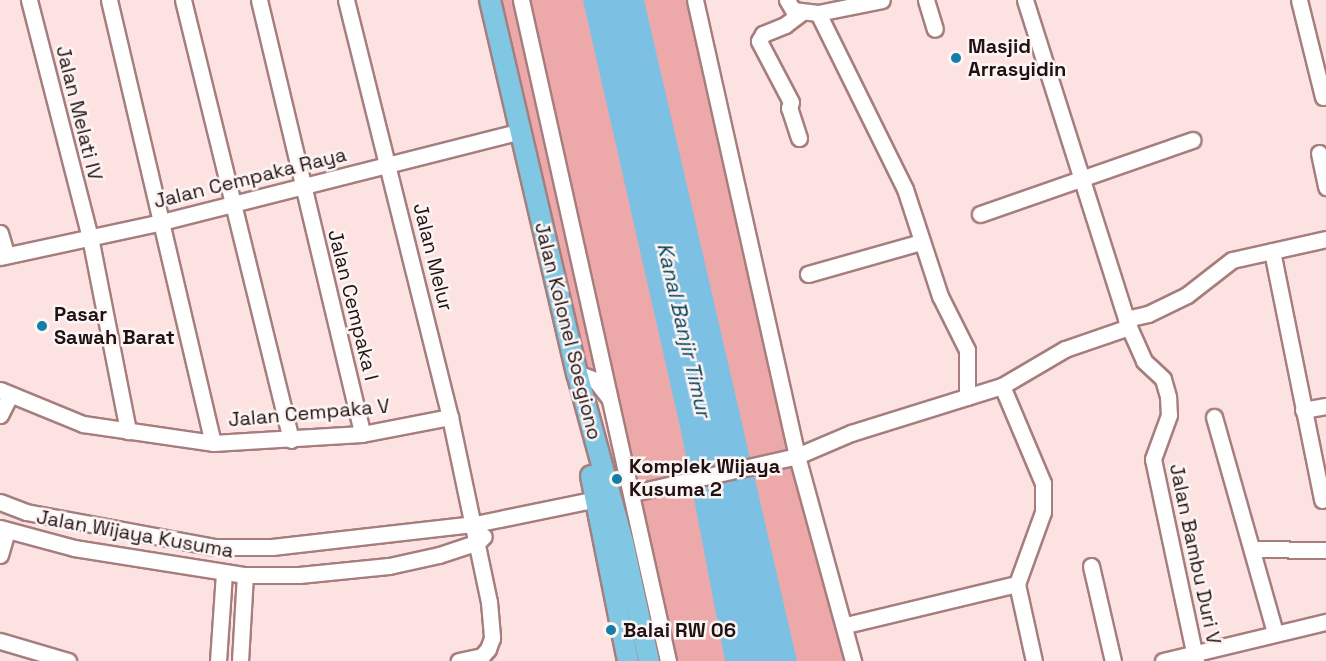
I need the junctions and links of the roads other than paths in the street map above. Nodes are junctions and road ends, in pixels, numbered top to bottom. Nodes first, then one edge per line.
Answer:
1 (28, 0) edge
2 (109, 0) edge
3 (183, 0) edge
4 (260, 0) edge
5 (346, 0) edge
6 (476, 0) edge
7 (490, 0) edge
8 (521, 0) edge
9 (695, 0) edge
10 (787, 0) edge
11 (882, 0) edge
12 (926, 0) edge
13 (1025, 0) edge
14 (1299, 0) edge
15 (801, 13) junction
16 (818, 13) junction
17 (935, 29) dead end
18 (1323, 97) dead end
19 (509, 134) junction
20 (799, 138) dead end
21 (1194, 140) dead end
22 (1319, 153) dead end
23 (389, 165) junction
24 (1081, 179) junction
25 (303, 186) junction
26 (1326, 188) edge
27 (234, 203) junction
28 (980, 214) dead end
29 (162, 222) junction
30 (0, 233) edge
31 (90, 237) junction
32 (1326, 239) edge
33 (921, 242) junction
34 (1272, 251) junction
35 (3, 256) edge
36 (808, 274) dead end
37 (1128, 323) junction
38 (577, 373) junction
39 (1002, 386) junction
40 (5, 392) edge
41 (967, 397) junction
42 (1326, 406) edge
43 (614, 407) junction
44 (1303, 410) junction
45 (0, 415) edge
46 (450, 417) junction
47 (1214, 417) dead end
48 (128, 431) junction
49 (363, 434) junction
50 (291, 440) junction
51 (213, 443) junction
52 (797, 456) junction
53 (639, 491) junction
54 (597, 499) junction
55 (1322, 500) dead end
56 (0, 502) edge
57 (503, 519) junction
58 (475, 524) junction
59 (4, 530) edge
60 (478, 542) junction
61 (1252, 549) junction
62 (1326, 550) edge
63 (647, 553) junction
64 (0, 555) edge
65 (1091, 566) dead end
66 (224, 574) junction
67 (245, 574) junction
68 (1017, 584) junction
69 (636, 601) junction
70 (1326, 622) edge
71 (846, 625) junction
72 (1275, 633) junction
73 (0, 641) edge
74 (1196, 656) edge
75 (46, 658) edge
76 (68, 661) edge
77 (218, 661) edge
78 (240, 661) edge
79 (459, 661) edge
80 (628, 661) edge
81 (649, 661) edge
82 (668, 661) edge
83 (853, 661) edge
84 (1034, 661) edge
85 (1113, 661) edge
86 (1163, 661) edge

1 - 31 street, Jalan Melati IV
2 - 29 street
3 - 27 street
4 - 25 street, Jalan Cempaka I
5 - 23 street, Jalan Melur
6 - 19 main road, Jalan Kolonel Soegiono
7 - 38 main road, Jalan Kolonel Soegiono
8 - 43 street
9 - 52 street
10 - 15 street
11 - 16 street
12 - 17 street
13 - 24 street, Jalan Bambu Duri V
14 - 18 street
15 - 16 street
15 - 20 street
16 - 33 street
19 - 23 street, Jalan Cempaka Raya
19 - 54 main road, Jalan Kolonel Soegiono
21 - 24 street
22 - 26 street
23 - 25 street, Jalan Cempaka Raya
23 - 46 street, Jalan Melur
24 - 28 street
24 - 37 street, Jalan Bambu Duri V
25 - 27 street, Jalan Cempaka Raya
25 - 49 street, Jalan Cempaka I
27 - 29 street, Jalan Cempaka Raya
27 - 50 street
29 - 31 street, Jalan Cempaka Raya
29 - 51 street
30 - 35 street
31 - 35 street, Jalan Cempaka Raya
31 - 48 street, Jalan Melati IV
32 - 34 street
33 - 36 street
33 - 41 street
34 - 37 street
34 - 44 street
37 - 39 street
37 - 74 street, Jalan Bambu Duri V
38 - 43 street
38 - 69 main road, Jalan Kolonel Soegiono
39 - 41 street
39 - 68 street
40 - 45 street
40 - 48 street, Jalan Cempaka V
41 - 52 street
42 - 44 street
43 - 53 street
44 - 55 street
46 - 49 street, Jalan Cempaka V
46 - 58 street, Jalan Melur
47 - 61 street
48 - 51 street, Jalan Cempaka V
49 - 50 street, Jalan Cempaka V
50 - 51 street, Jalan Cempaka V
52 - 53 street
52 - 71 street
53 - 63 street
54 - 57 street, Jalan Wijaya Kusuma
54 - 80 main road, Jalan Kolonel Soegiono
56 - 58 street, Jalan Wijaya Kusuma
57 - 58 street, Jalan Wijaya Kusuma
57 - 60 street, Jalan Wijaya Kusuma
58 - 60 street, Jalan Melur
59 - 64 street
59 - 66 street, Jalan Wijaya Kusuma
60 - 67 street, Jalan Wijaya Kusuma
60 - 79 street, Jalan Melur
61 - 62 street
61 - 72 street
63 - 69 street
63 - 82 street
65 - 85 street
66 - 67 street, Jalan Wijaya Kusuma
66 - 77 street
67 - 78 street
68 - 71 street
68 - 84 street
69 - 81 main road, Jalan Kolonel Soegiono
70 - 72 street
71 - 83 street
72 - 74 street
73 - 75 street
74 - 86 street
75 - 76 street

